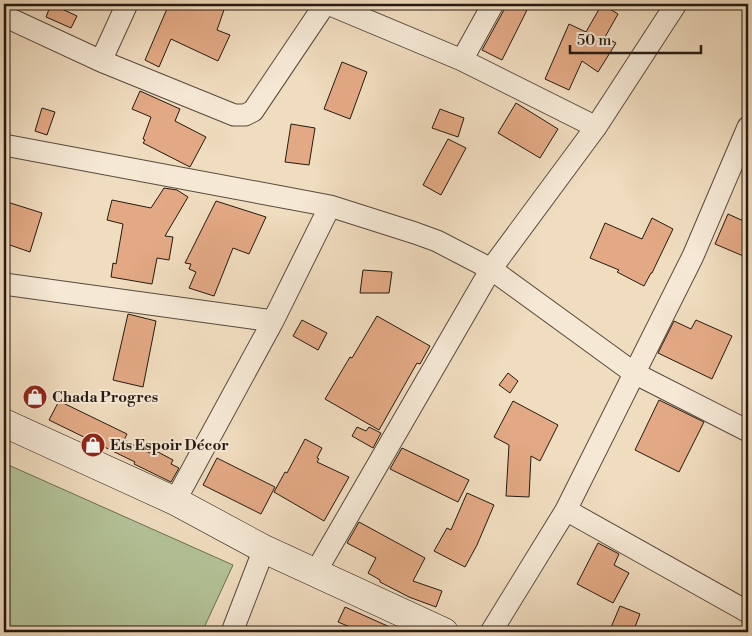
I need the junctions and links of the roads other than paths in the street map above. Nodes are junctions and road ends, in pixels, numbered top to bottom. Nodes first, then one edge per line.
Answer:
1 (127, 4) edge
2 (326, 4) edge
3 (493, 4) edge
4 (676, 4) edge
5 (4, 16) edge
6 (462, 60) junction
7 (101, 61) junction
8 (596, 127) junction
9 (748, 127) edge
10 (4, 145) edge
11 (330, 206) junction
12 (491, 269) junction
13 (4, 284) edge
14 (274, 321) junction
15 (634, 373) junction
16 (4, 423) edge
17 (748, 431) edge
18 (175, 501) junction
19 (566, 510) junction
20 (264, 549) junction
21 (315, 573) junction
22 (748, 612) edge
23 (232, 632) edge
24 (444, 632) edge
25 (491, 632) edge

1 - 7 street
2 - 6 street
2 - 7 street
3 - 6 street
4 - 8 street
5 - 7 street
6 - 8 street
8 - 12 street
9 - 15 street
10 - 11 street
11 - 12 street
11 - 14 street
12 - 15 street
12 - 21 street
13 - 14 street
14 - 18 street
15 - 17 street
15 - 19 street
16 - 18 main road
18 - 20 main road
19 - 22 street
19 - 25 street
20 - 21 main road
20 - 23 street
21 - 24 main road

